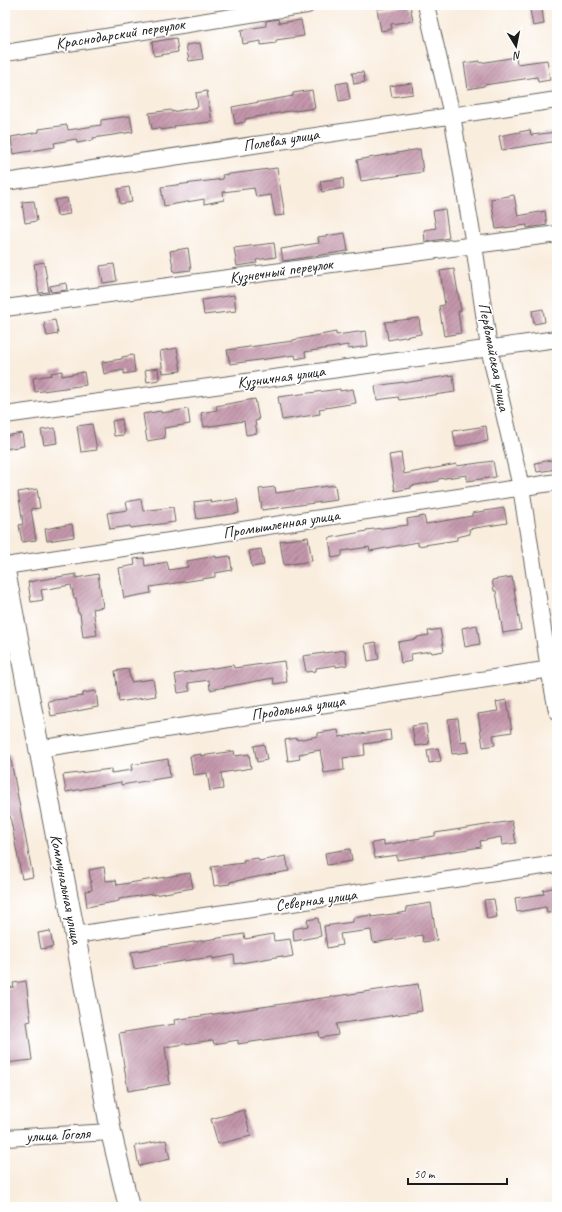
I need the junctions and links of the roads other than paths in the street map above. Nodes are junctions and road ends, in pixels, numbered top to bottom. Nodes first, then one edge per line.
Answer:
1 (306, 5) edge
2 (430, 6) edge
3 (5, 52) edge
4 (557, 100) edge
5 (452, 115) junction
6 (5, 182) edge
7 (557, 234) edge
8 (474, 245) junction
9 (5, 308) edge
10 (557, 339) edge
11 (490, 348) junction
12 (5, 415) edge
13 (557, 482) edge
14 (521, 488) junction
15 (5, 566) edge
16 (5, 571) edge
17 (553, 668) edge
18 (557, 711) edge
19 (38, 749) junction
20 (557, 864) edge
21 (75, 935) junction
22 (111, 1132) junction
23 (5, 1138) edge
24 (129, 1207) edge

1 - 3 street, Краснодарский переулок
2 - 5 street, Первомайская улица
4 - 5 street, Полевая улица
5 - 6 street, Полевая улица
5 - 8 street, Первомайская улица
7 - 8 street, Кузнечный переулок
8 - 9 street, Кузнечный переулок
8 - 11 street, Первомайская улица
10 - 11 street, Кузничная улица
11 - 12 street, Кузничная улица
11 - 14 street, Первомайская улица
13 - 14 street, Промышленная улица
14 - 15 street, Промышленная улица
14 - 17 street, Первомайская улица
16 - 19 street, Коммунальная улица
17 - 18 street, Первомайская улица
17 - 19 street, Продольная улица
19 - 21 street, Коммунальная улица
20 - 21 street, Северная улица
21 - 22 street, Коммунальная улица
22 - 23 street, улица Гоголя
22 - 24 street, Коммунальная улица

